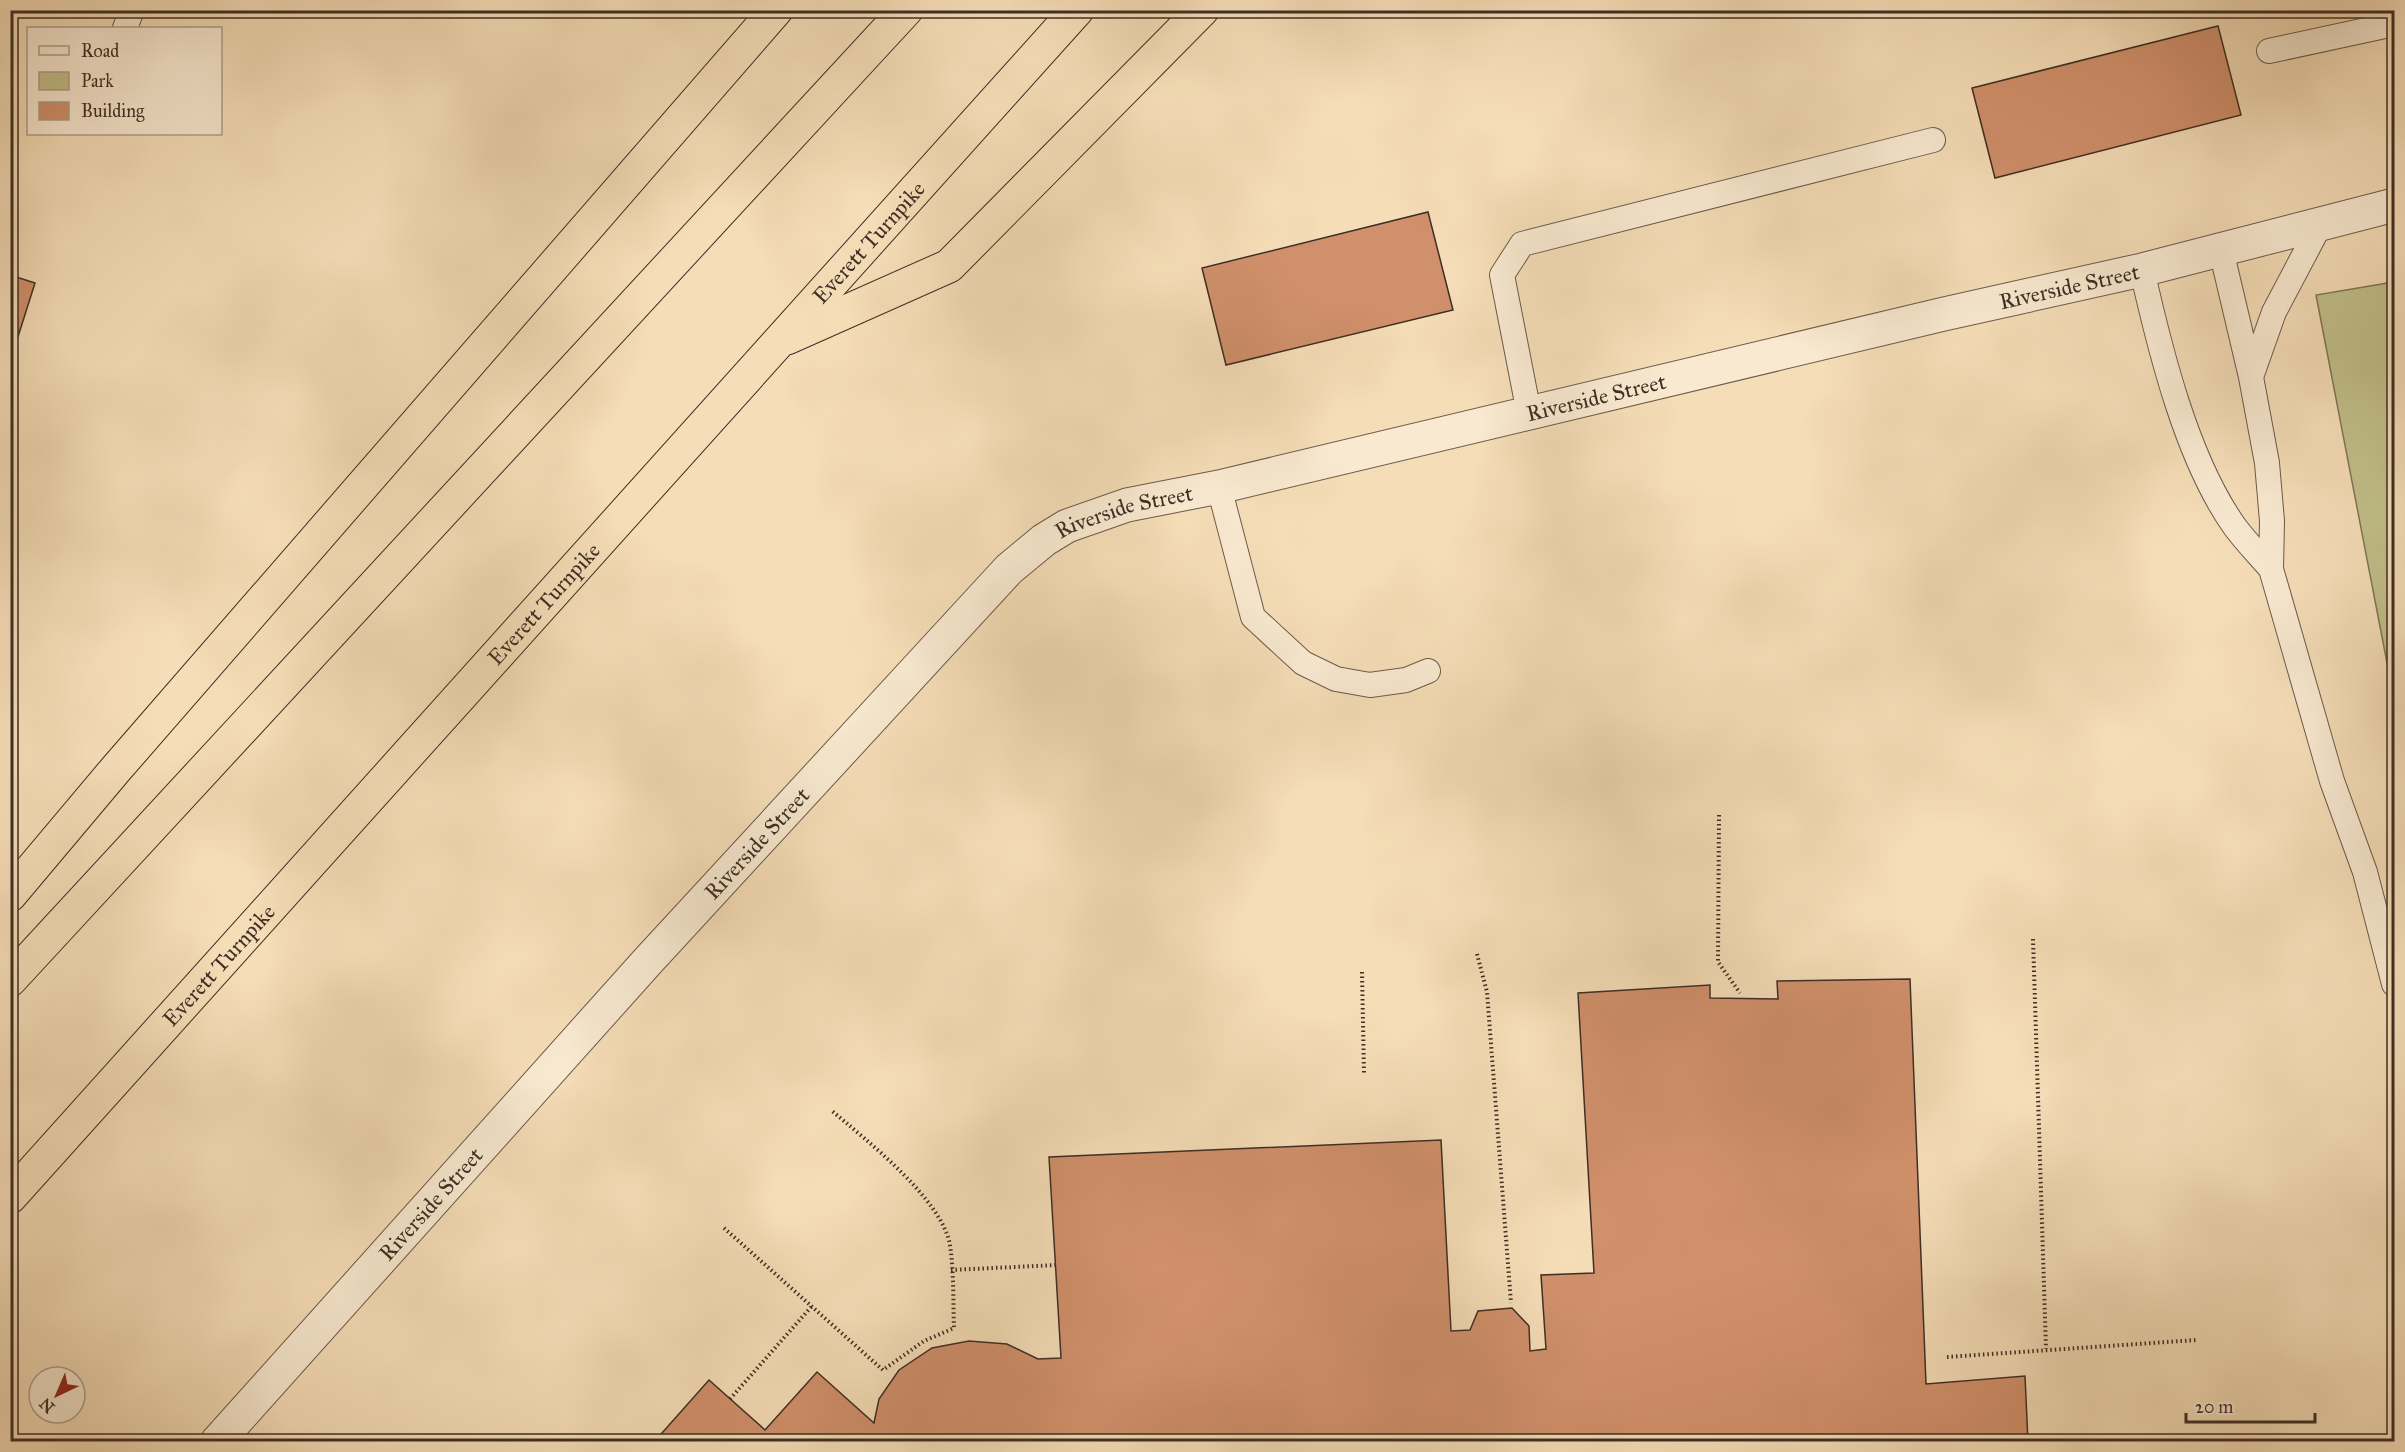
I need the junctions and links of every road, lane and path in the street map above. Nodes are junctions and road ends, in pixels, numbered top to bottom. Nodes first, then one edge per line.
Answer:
1 (132, 10) edge
2 (776, 10) edge
3 (906, 10) edge
4 (1077, 10) edge
5 (1202, 10) edge
6 (2394, 24) edge
7 (125, 27) edge
8 (2269, 51) dead end
9 (1933, 140) dead end
10 (2394, 205) edge
11 (2321, 223) junction
12 (2221, 250) junction
13 (2142, 270) junction
14 (775, 344) junction
15 (2251, 377) junction
16 (1530, 413) junction
17 (1219, 487) junction
18 (2271, 569) junction
19 (1428, 671) dead end
20 (1719, 815) dead end
21 (10, 895) edge
22 (2033, 939) dead end
23 (1477, 954) dead end
24 (1362, 972) dead end
25 (10, 980) edge
26 (2394, 984) edge
27 (1740, 993) dead end
28 (1364, 1074) dead end
29 (831, 1110) dead end
30 (10, 1197) edge
31 (724, 1228) dead end
32 (1056, 1265) dead end
33 (951, 1270) junction
34 (1511, 1303) dead end
35 (812, 1306) junction
36 (2196, 1340) dead end
37 (2046, 1349) junction
38 (1947, 1357) dead end
39 (730, 1399) dead end
40 (218, 1442) edge

1 - 7 lane
2 - 21 highway
3 - 25 highway
4 - 14 highway, Everett Turnpike
5 - 14 highway
6 - 8 lane
9 - 16 lane
10 - 11 street, Riverside Street
11 - 12 street, Riverside Street
11 - 15 lane
12 - 13 street, Riverside Street
12 - 15 lane
13 - 16 street, Riverside Street
13 - 18 lane
14 - 30 highway, Everett Turnpike
15 - 18 lane
16 - 17 street, Riverside Street
17 - 19 lane
17 - 40 street, Riverside Street
18 - 26 lane
20 - 27 path
22 - 37 path
23 - 34 path
24 - 28 path
29 - 33 path
31 - 35 path
32 - 33 path
33 - 35 path
35 - 39 path
36 - 37 path
37 - 38 path

